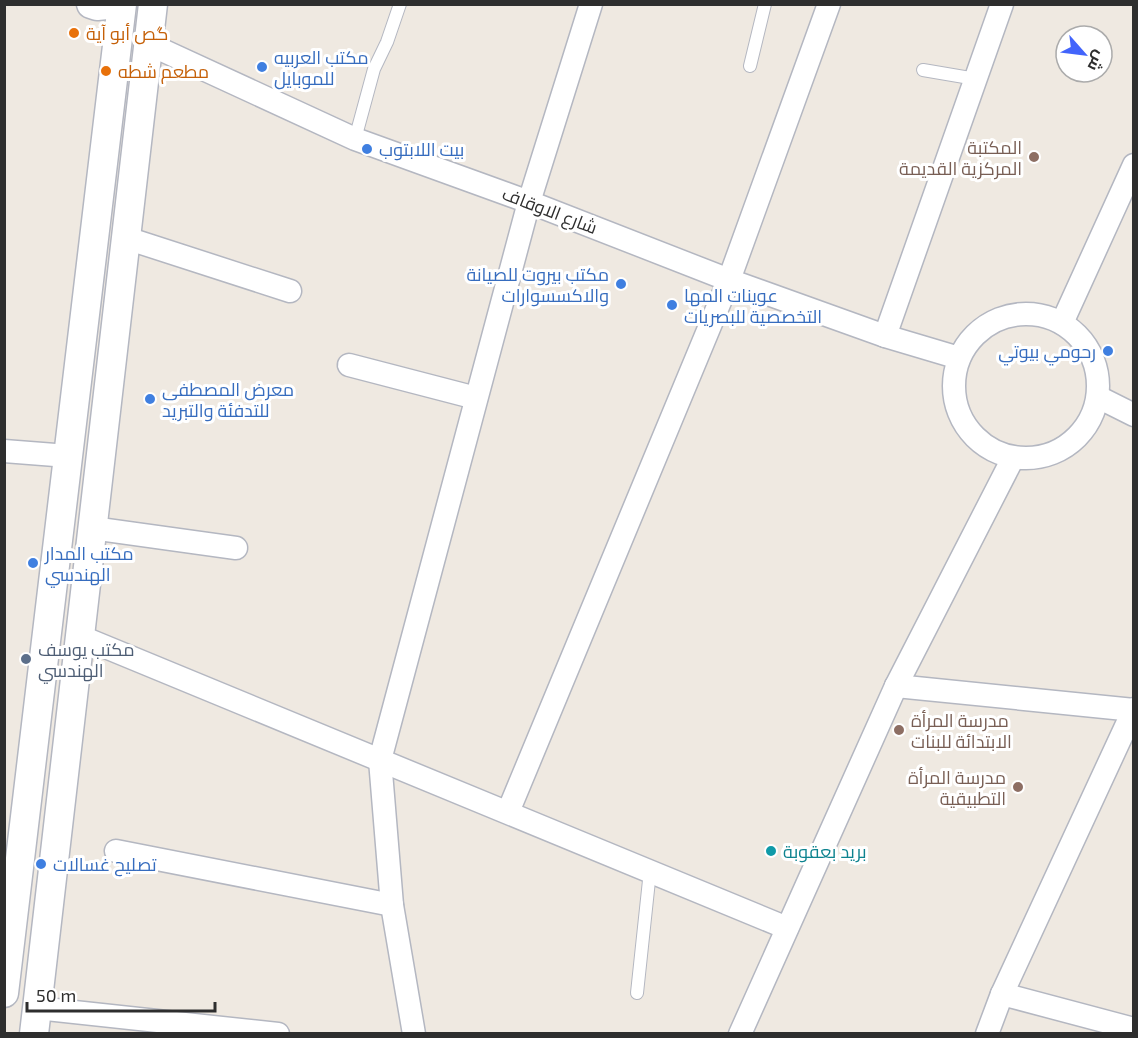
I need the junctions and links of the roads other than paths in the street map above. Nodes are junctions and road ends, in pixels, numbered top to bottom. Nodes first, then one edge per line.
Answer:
1 (91, 4) edge
2 (116, 4) edge
3 (122, 4) edge
4 (153, 4) edge
5 (400, 4) edge
6 (591, 4) edge
7 (765, 4) edge
8 (829, 4) edge
9 (1002, 4) edge
10 (149, 44) junction
11 (750, 66) dead end
12 (923, 70) dead end
13 (976, 79) junction
14 (355, 138) junction
15 (1134, 165) edge
16 (529, 202) junction
17 (126, 238) junction
18 (729, 280) junction
19 (290, 291) dead end
20 (1062, 323) junction
21 (885, 336) junction
22 (959, 358) junction
23 (349, 365) dead end
24 (1098, 397) junction
25 (476, 398) junction
26 (1134, 415) edge
27 (4, 451) edge
28 (68, 456) junction
29 (1013, 458) junction
30 (92, 528) junction
31 (236, 548) dead end
32 (79, 636) junction
33 (896, 686) junction
34 (1133, 710) edge
35 (380, 760) junction
36 (508, 812) junction
37 (116, 851) dead end
38 (651, 871) junction
39 (392, 905) junction
40 (788, 928) junction
41 (40, 979) junction
42 (5, 984) edge
43 (637, 993) dead end
44 (1002, 994) junction
45 (35, 1021) edge
46 (1134, 1029) edge
47 (278, 1034) edge
48 (414, 1034) edge
49 (740, 1034) edge
50 (987, 1034) edge

1 - 2 street
3 - 28 street
4 - 10 street
5 - 14 lane
6 - 16 street
7 - 11 lane
8 - 18 street
9 - 13 street
10 - 14 street, شارع الاوقاف
10 - 17 street
12 - 13 lane
13 - 21 street
14 - 16 street, شارع الاوقاف
15 - 20 street
16 - 18 street, شارع الاوقاف
16 - 25 street
17 - 19 street
17 - 30 street
18 - 21 street, شارع الاوقاف
18 - 36 street
20 - 22 street
20 - 24 street
21 - 22 street, شارع الاوقاف
22 - 29 street
23 - 25 street
24 - 26 street
24 - 29 street
25 - 35 street
27 - 28 street
28 - 42 street
29 - 33 street
30 - 31 street
30 - 32 street
32 - 35 street
32 - 41 street
33 - 34 street
33 - 40 street
34 - 44 street
35 - 36 street
35 - 39 street
36 - 38 street
37 - 39 street
38 - 40 street
38 - 43 lane
39 - 48 street
40 - 49 street
41 - 42 street
41 - 45 street
44 - 46 street
44 - 50 street
45 - 47 street

